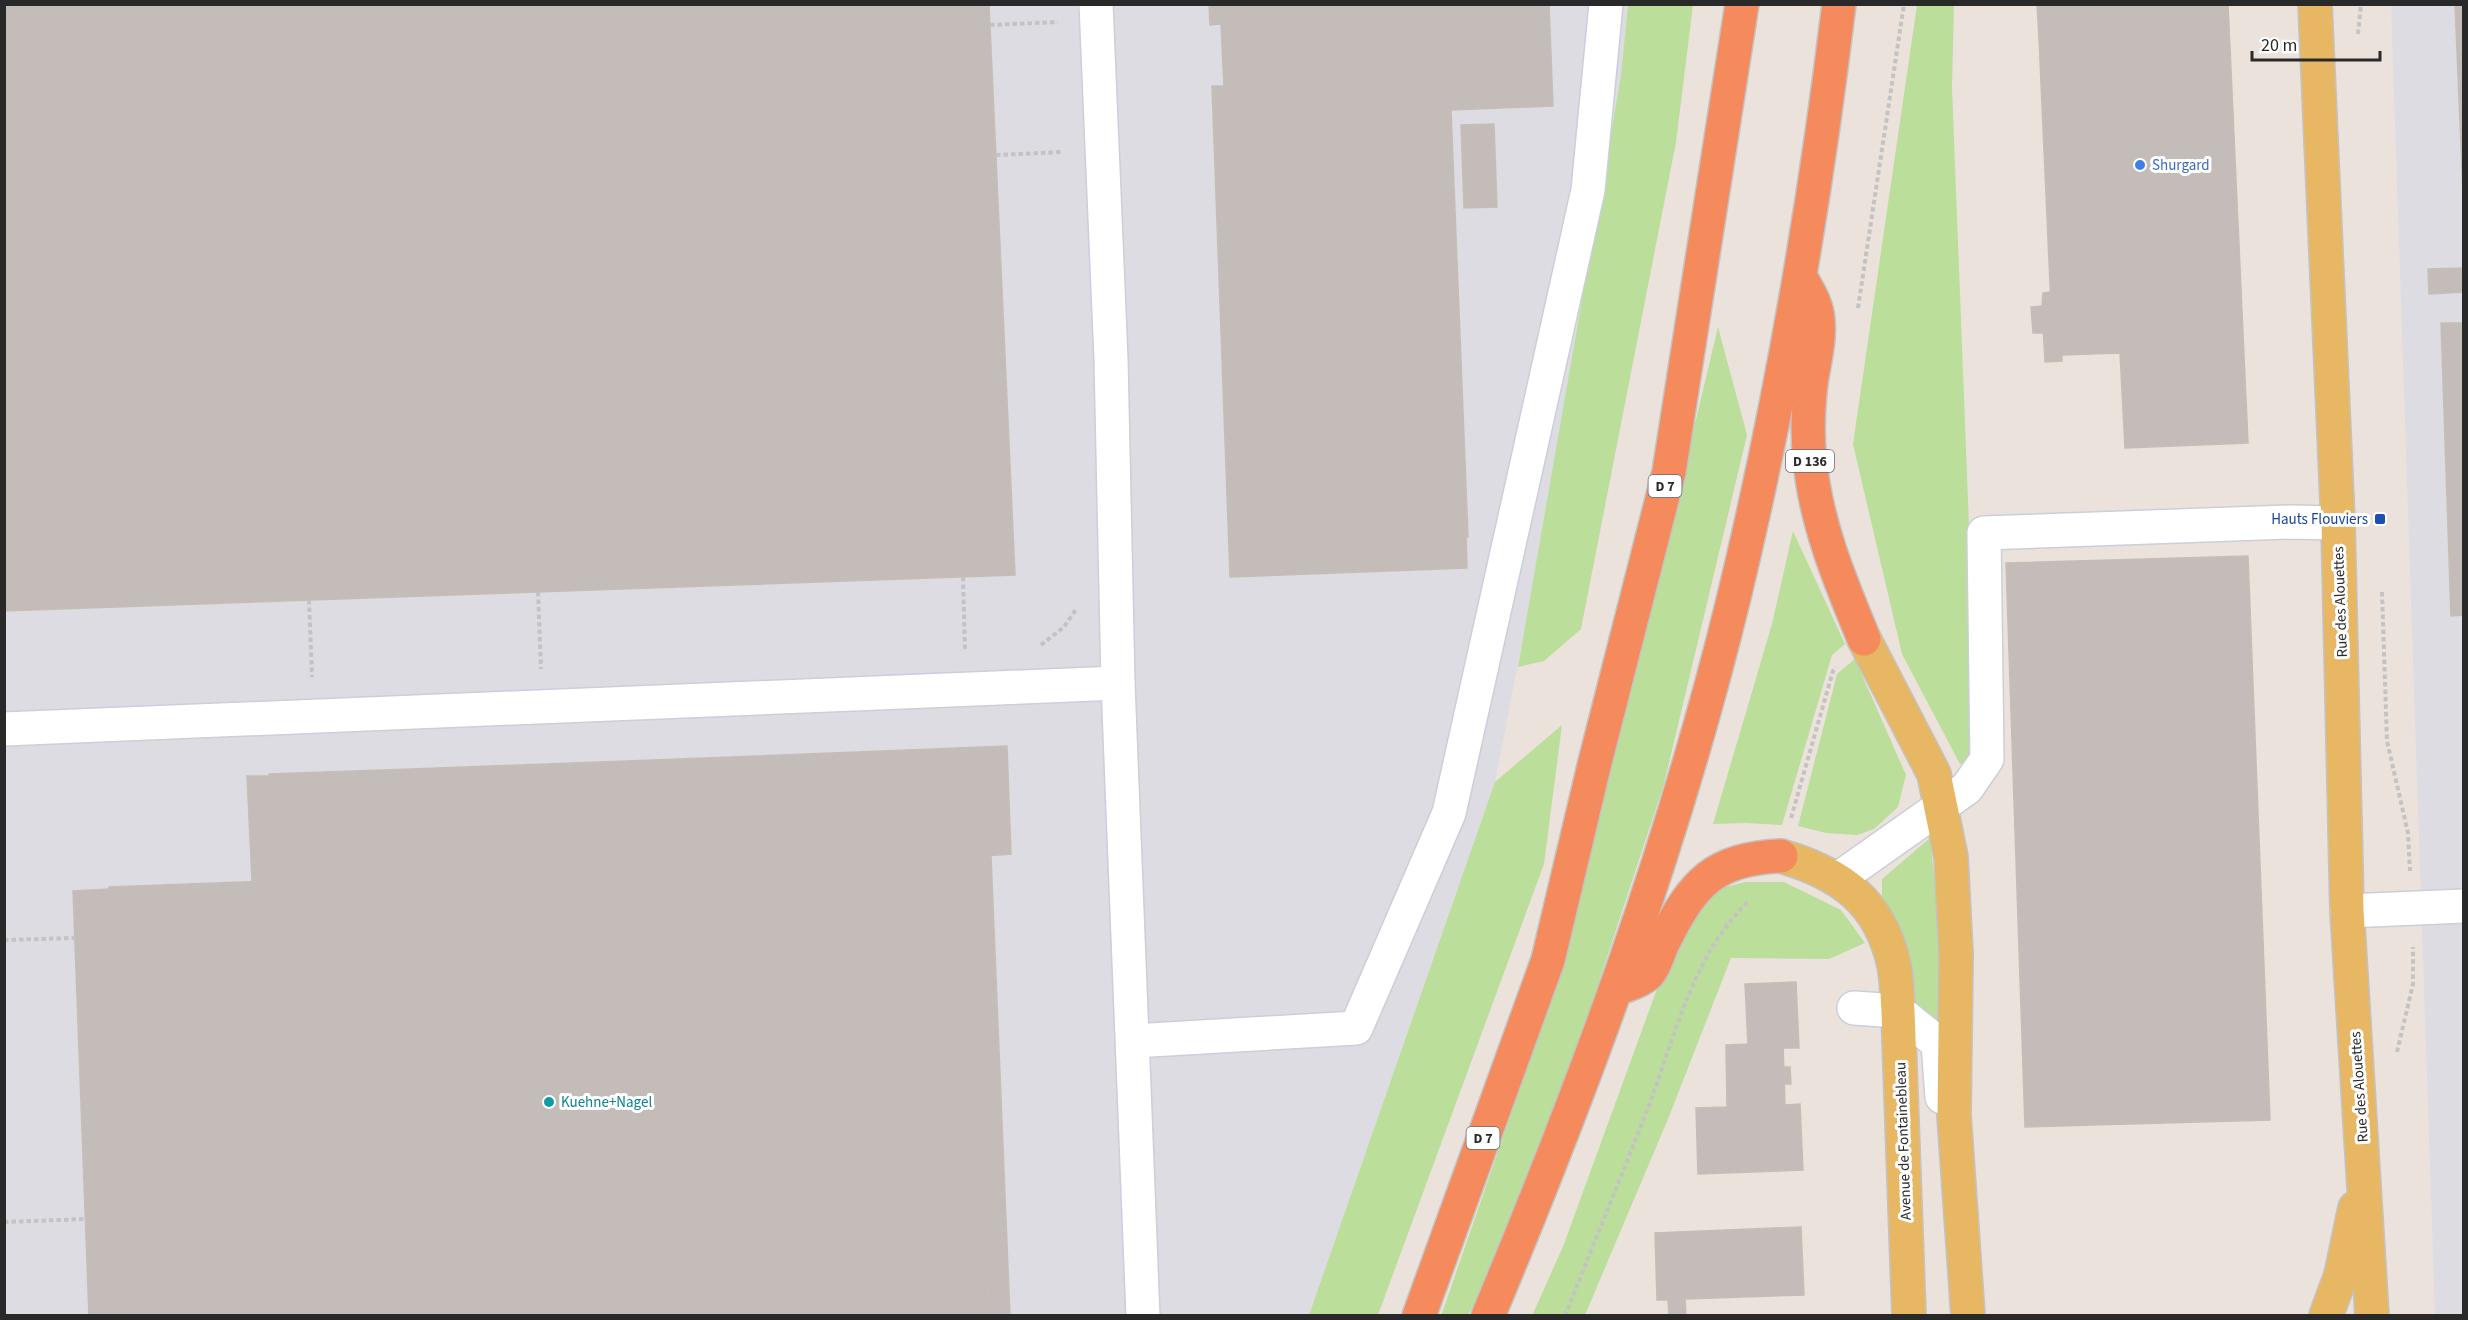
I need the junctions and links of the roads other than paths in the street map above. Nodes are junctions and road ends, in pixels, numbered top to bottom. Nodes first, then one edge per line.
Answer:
1 (1096, 4) edge
2 (1606, 4) edge
3 (1731, 4) edge
4 (1742, 4) edge
5 (1839, 4) edge
6 (2315, 4) edge
7 (1729, 93) junction
8 (1801, 278) junction
9 (2338, 523) junction
10 (1864, 639) joint
11 (1118, 683) junction
12 (4, 729) edge
13 (1942, 807) junction
14 (1785, 841) joint
15 (1838, 879) junction
16 (2463, 906) edge
17 (2347, 911) junction
18 (1616, 989) junction
19 (1854, 1008) dead end
20 (1898, 1011) junction
21 (1133, 1041) junction
22 (1958, 1160) junction
23 (2364, 1163) junction
24 (1965, 1263) junction
25 (1143, 1316) edge
26 (1419, 1316) edge
27 (1488, 1316) edge
28 (1909, 1316) edge
29 (1968, 1316) edge
30 (1982, 1316) edge
31 (2326, 1316) edge
32 (2372, 1316) edge

1 - 11 lane
2 - 21 lane
3 - 7 lane
4 - 7 highway, D 7
5 - 8 highway
6 - 9 main road, Rue des Alouettes
7 - 26 highway, D 7
8 - 10 highway, D 136
8 - 18 highway
9 - 13 lane
9 - 17 main road, Rue des Alouettes
10 - 13 main road, D 136
11 - 12 lane
11 - 21 lane
13 - 15 lane
13 - 22 main road, D 136
14 - 15 main road, Avenue de Fontainebleau
14 - 18 highway
15 - 20 main road, Avenue de Fontainebleau
16 - 17 lane
17 - 23 main road, Rue des Alouettes
18 - 27 highway
19 - 20 lane
20 - 22 lane
20 - 28 main road, Avenue de Fontainebleau
21 - 25 lane
22 - 24 main road, D 136
23 - 31 main road
23 - 32 main road
24 - 29 main road, D 136
24 - 30 main road

